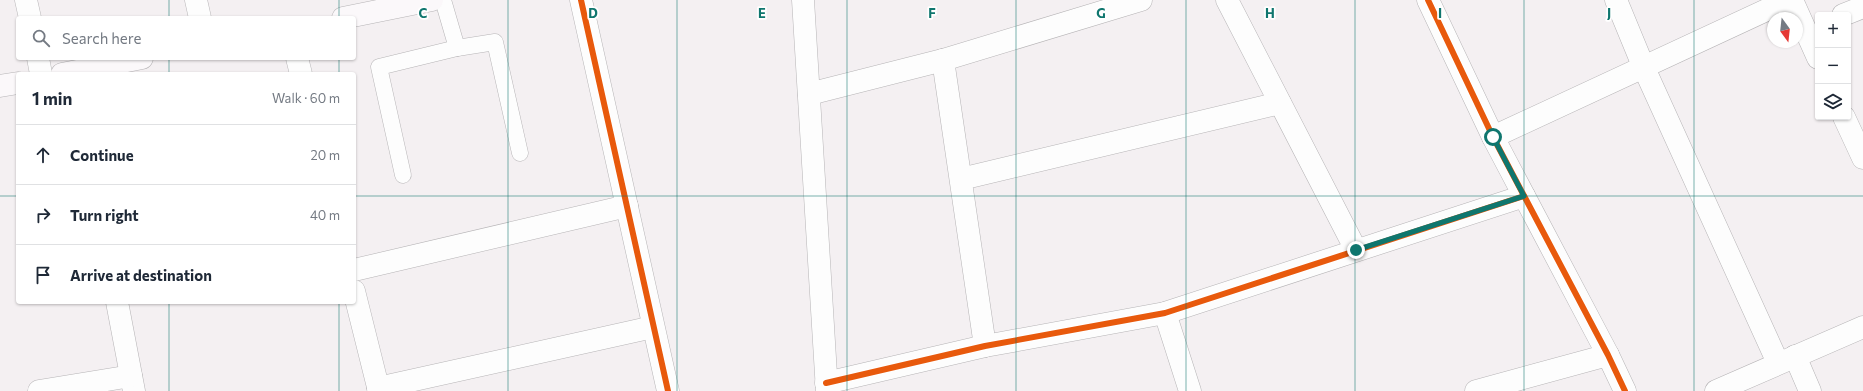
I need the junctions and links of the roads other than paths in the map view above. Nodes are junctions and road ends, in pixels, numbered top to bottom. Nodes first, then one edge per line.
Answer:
1 (26, 0) edge
2 (196, 0) edge
3 (432, 0) edge
4 (443, 0) edge
5 (581, 0) edge
6 (803, 0) edge
7 (1141, 0) edge
8 (1227, 0) edge
9 (1428, 0) edge
10 (1616, 0) edge
11 (1788, 0) edge
12 (1792, 0) edge
13 (1863, 7) edge
14 (1850, 12) edge
15 (30, 16) edge
16 (200, 16) edge
17 (353, 16) edge
18 (1812, 28) edge
19 (457, 48) junction
20 (1816, 48) edge
21 (38, 60) edge
22 (132, 60) edge
23 (298, 60) edge
24 (944, 60) junction
25 (1644, 68) junction
26 (42, 72) edge
27 (75, 72) edge
28 (300, 72) edge
29 (16, 83) edge
30 (0, 86) edge
31 (809, 94) junction
32 (1280, 102) junction
33 (1845, 120) edge
34 (1493, 137) junction
35 (520, 152) dead end
36 (1863, 158) edge
37 (403, 175) dead end
38 (961, 179) junction
39 (1524, 196) junction
40 (627, 206) junction
41 (1356, 250) junction
42 (356, 270) edge
43 (356, 299) edge
44 (117, 304) edge
45 (1165, 313) junction
46 (653, 327) junction
47 (1863, 327) edge
48 (985, 346) junction
49 (1608, 355) junction
50 (1787, 360) junction
51 (132, 384) edge
52 (827, 387) edge
53 (378, 390) edge
54 (39, 391) edge
55 (668, 391) edge
56 (1190, 391) edge
57 (1476, 391) edge
58 (1625, 391) edge
59 (1716, 391) edge
60 (1810, 391) edge

1 - 15 street
2 - 16 street
3 - 17 street
4 - 19 lane
5 - 40 street
6 - 31 street
7 - 24 street
8 - 32 street
9 - 34 street
10 - 25 street
11 - 25 street
12 - 18 street
13 - 14 street
18 - 20 street
19 - 35 lane
19 - 37 lane
21 - 26 street
22 - 27 street
23 - 28 street
24 - 31 street
24 - 38 street
25 - 34 street
25 - 50 street
29 - 30 street
31 - 52 street
32 - 38 street
32 - 41 street
33 - 36 street
34 - 39 street
38 - 48 street
39 - 41 street
39 - 49 street
40 - 42 street
40 - 46 street
41 - 45 street
43 - 53 street
44 - 51 street
45 - 48 street
45 - 56 street
46 - 53 street
46 - 55 street
47 - 50 street
48 - 52 street
49 - 57 street
49 - 58 street
50 - 59 street
50 - 60 street
51 - 54 street

